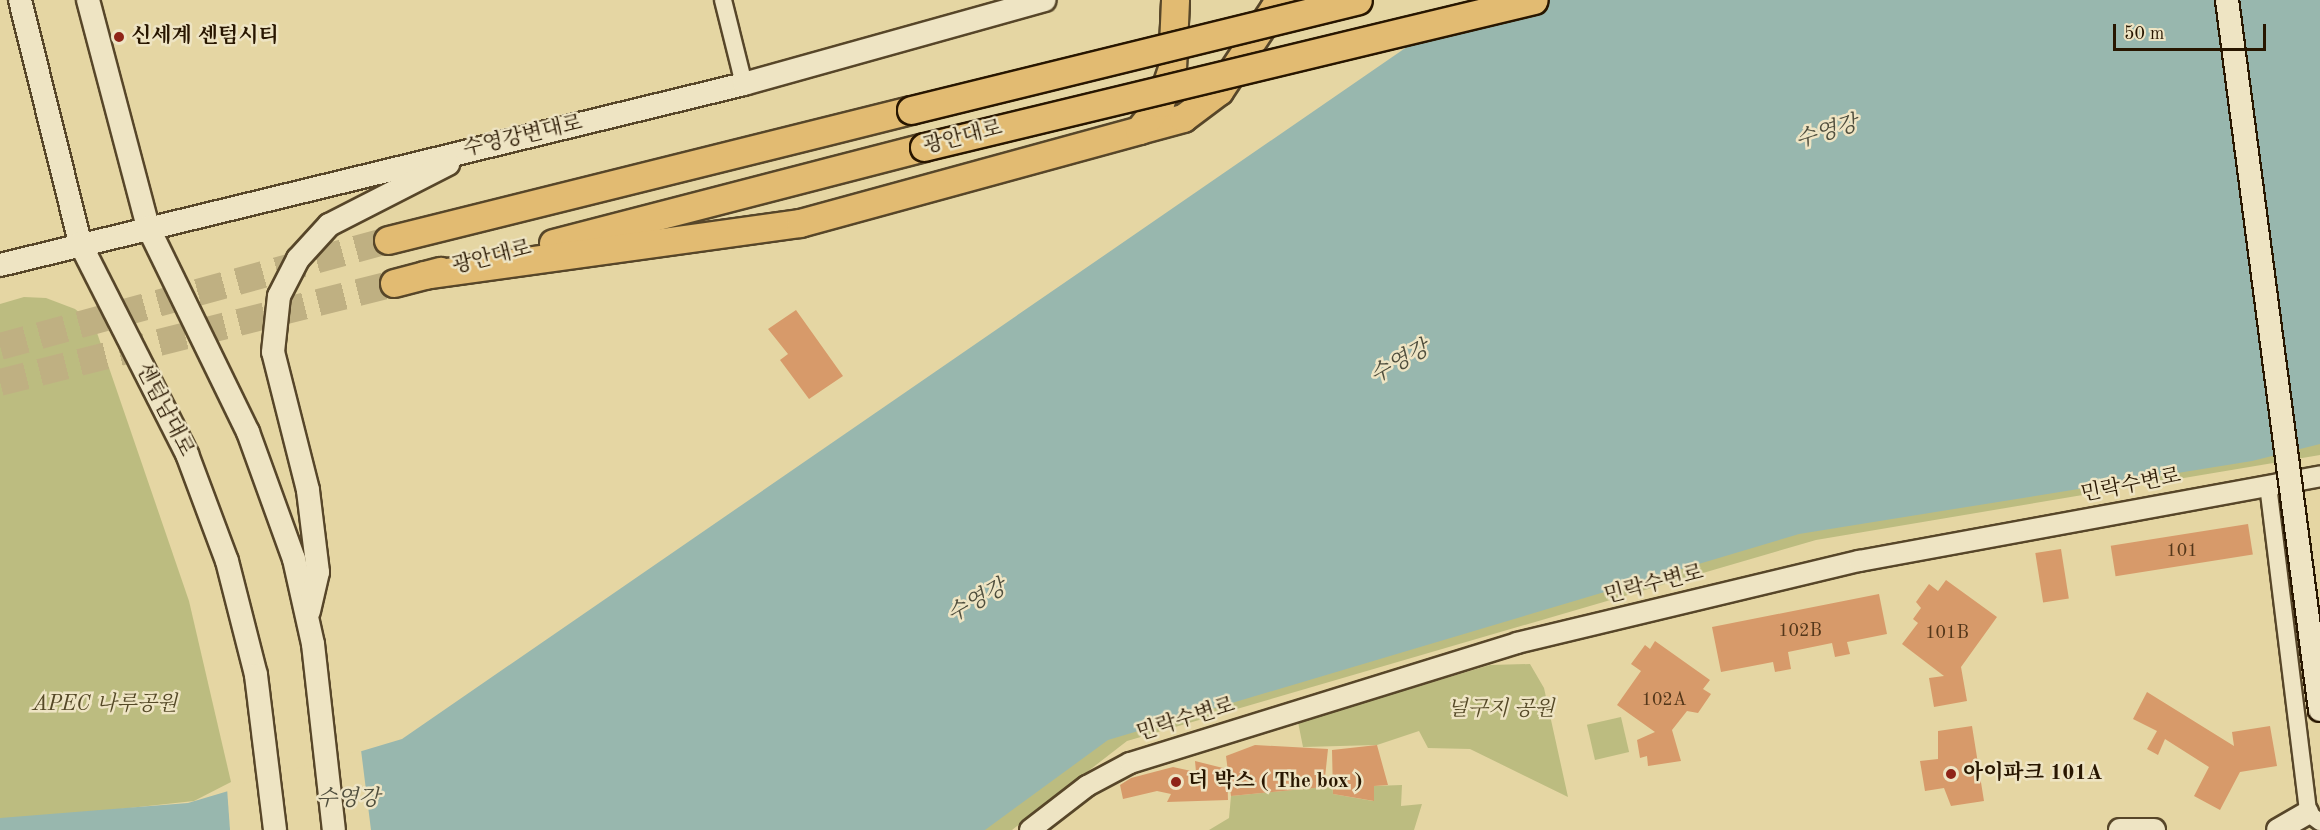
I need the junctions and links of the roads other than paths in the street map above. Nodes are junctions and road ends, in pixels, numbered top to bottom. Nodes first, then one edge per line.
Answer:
1 (20, 0) edge
2 (88, 0) edge
3 (723, 0) edge
4 (990, 0) edge
5 (1044, 0) edge
6 (1175, 0) edge
7 (1285, 0) edge
8 (1358, 0) edge
9 (1534, 0) edge
10 (2227, 0) edge
11 (947, 30) junction
12 (744, 84) junction
13 (1139, 130) junction
14 (481, 147) junction
15 (148, 227) junction
16 (388, 240) tunnel mouth
17 (80, 243) junction
18 (0, 265) edge
19 (424, 275) junction
20 (394, 283) tunnel mouth
21 (2320, 476) edge
22 (2268, 485) junction
23 (308, 615) junction
24 (2320, 710) edge
25 (2314, 818) edge
26 (275, 830) edge
27 (334, 830) edge
28 (1030, 830) edge
29 (2121, 830) edge
30 (2154, 830) edge
31 (2278, 830) edge

1 - 17 main road, 센텀남대로
2 - 15 main road
3 - 12 street
4 - 11 main road
5 - 11 main road, 수영강변대로
6 - 13 highway
7 - 13 highway
8 - 16 highway, 광안대로, bridge
9 - 19 highway, 광안대로, bridge
10 - 24 main road, bridge
11 - 12 main road, 수영강변대로
12 - 14 main road, 수영강변대로
13 - 19 highway
14 - 15 main road, 수영강변대로
14 - 23 main road
15 - 17 main road, 수영강변대로
15 - 23 main road
17 - 18 main road, 수영강변대로
17 - 26 main road, 센텀남대로
19 - 20 highway, 광안대로
21 - 22 street, 민락수변로
22 - 25 street
22 - 28 street, 민락수변로
23 - 27 main road
25 - 31 main road
29 - 30 main road

